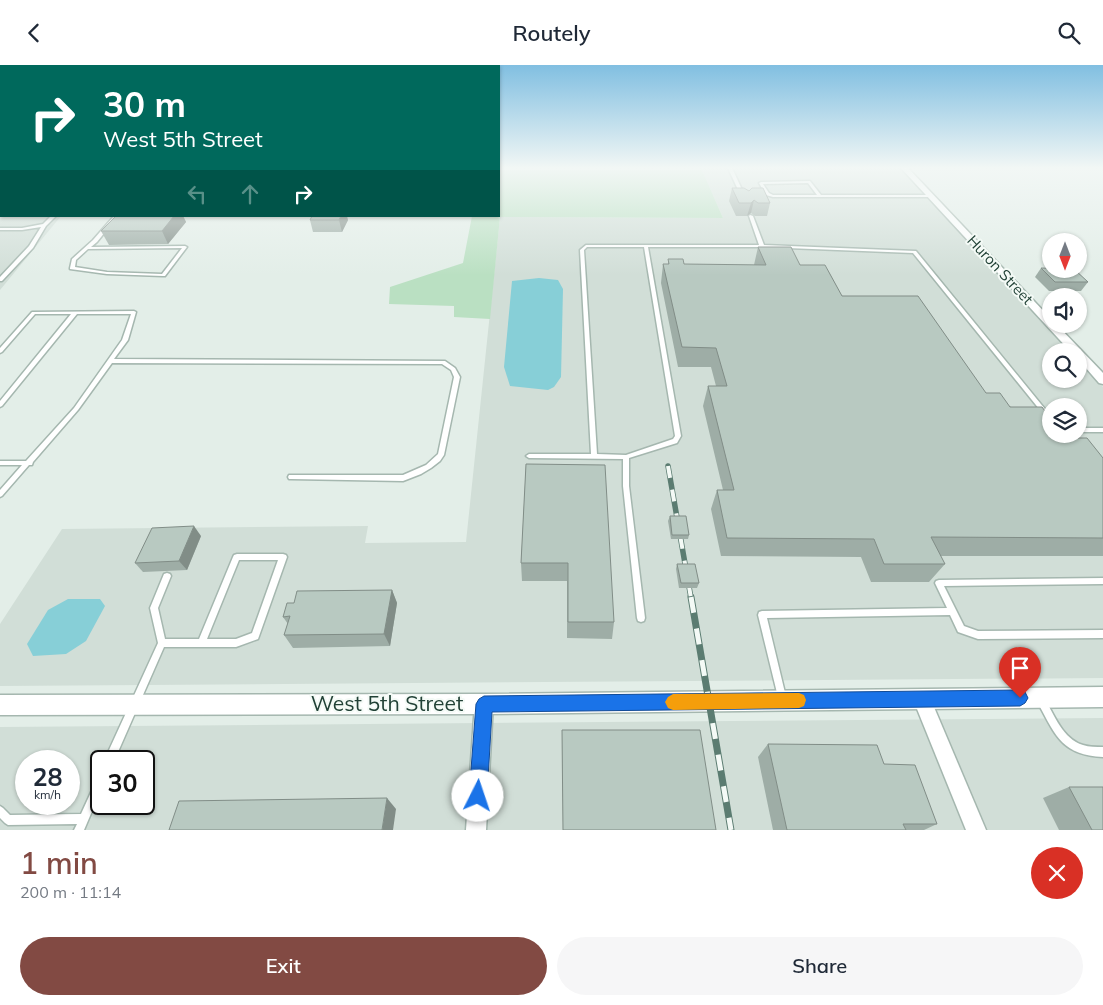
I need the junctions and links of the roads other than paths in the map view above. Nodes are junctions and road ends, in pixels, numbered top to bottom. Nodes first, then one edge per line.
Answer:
1 (937, 204) edge
2 (751, 216) edge
3 (53, 217) edge
4 (115, 217) edge
5 (44, 225) junction
6 (0, 229) edge
7 (762, 246) junction
8 (646, 247) junction
9 (87, 248) junction
10 (0, 281) edge
11 (75, 313) junction
12 (1068, 343) edge
13 (0, 351) edge
14 (110, 361) junction
15 (1087, 363) edge
16 (1103, 380) edge
17 (0, 405) edge
18 (1042, 408) edge
19 (1087, 430) edge
20 (1103, 430) edge
21 (529, 456) dead end
22 (594, 456) junction
23 (626, 457) junction
24 (0, 463) edge
25 (30, 463) junction
26 (291, 477) dead end
27 (0, 494) edge
28 (167, 576) dead end
29 (1103, 581) edge
30 (953, 611) junction
31 (641, 618) dead end
32 (1103, 635) edge
33 (162, 643) junction
34 (201, 643) junction
35 (1103, 697) edge
36 (1039, 698) junction
37 (922, 699) junction
38 (783, 701) junction
39 (134, 704) junction
40 (484, 704) junction
41 (0, 705) edge
42 (114, 750) edge
43 (1103, 752) edge
44 (90, 805) edge
45 (0, 811) edge
46 (84, 819) junction
47 (79, 830) edge
48 (476, 830) edge
49 (976, 830) edge

1 - 12 street, Huron Street
2 - 7 lane
3 - 5 lane
4 - 9 lane
5 - 6 lane
5 - 10 lane
7 - 8 lane
7 - 18 lane
8 - 22 lane
8 - 23 lane
9 - 9 lane
11 - 13 lane
11 - 14 lane
11 - 17 lane
14 - 25 lane
14 - 26 lane
15 - 16 street
19 - 20 lane
21 - 22 lane
22 - 23 lane
23 - 31 lane
24 - 25 lane
25 - 27 lane
28 - 33 lane
29 - 30 lane
30 - 32 lane
30 - 38 lane
33 - 34 lane
33 - 39 lane
34 - 34 lane
35 - 36 street, West 5th Street
36 - 37 street, West 5th Street
36 - 43 lane
37 - 38 street, West 5th Street
37 - 49 street
38 - 40 street, West 5th Street
39 - 40 street, West 5th Street
39 - 41 street, West 5th Street
39 - 42 lane
40 - 48 street
44 - 46 lane
45 - 46 lane
46 - 47 lane

